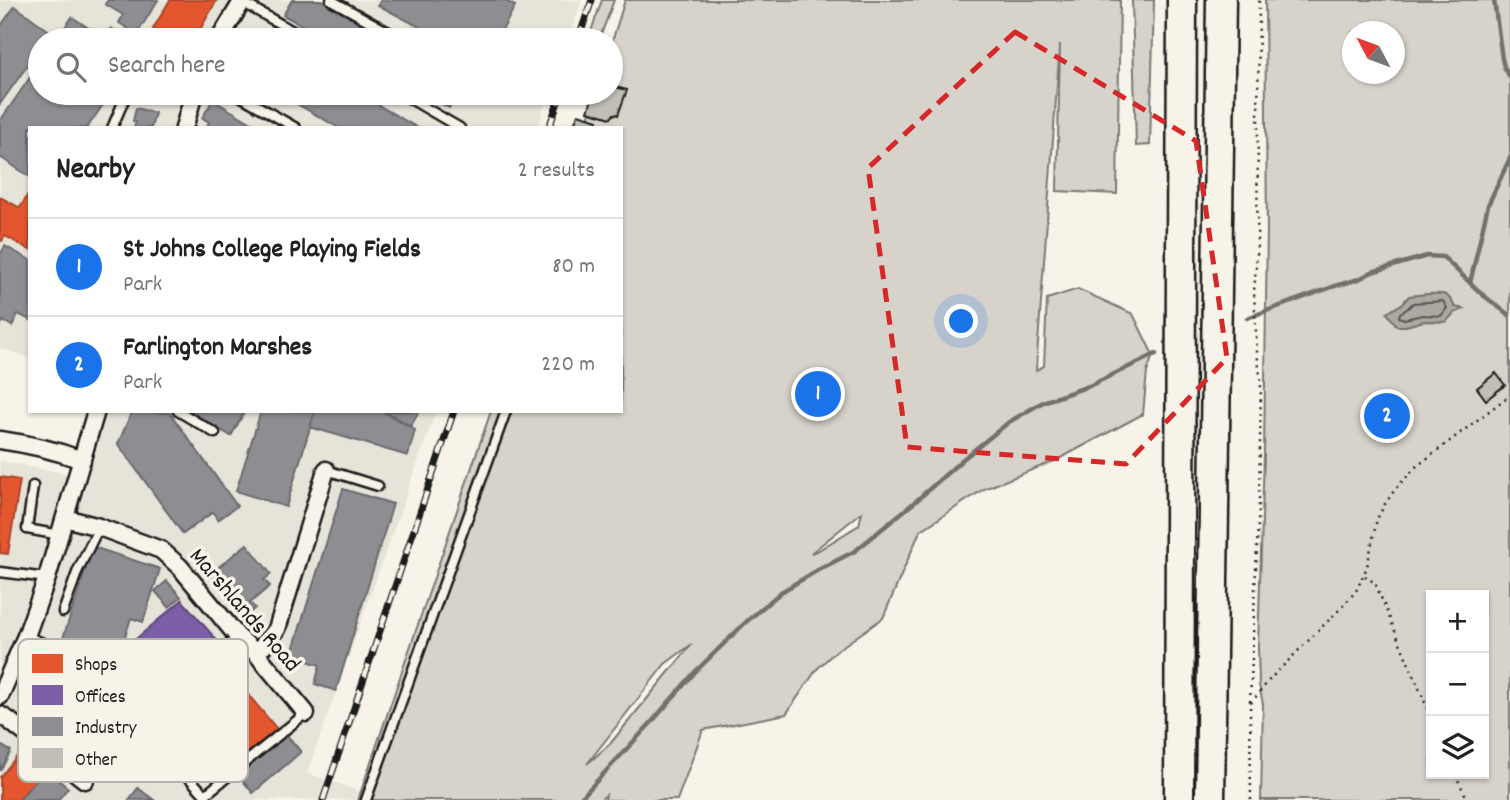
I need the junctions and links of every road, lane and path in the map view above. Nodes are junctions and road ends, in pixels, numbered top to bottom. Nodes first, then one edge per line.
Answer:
1 (331, 0) edge
2 (1182, 0) edge
3 (1221, 0) edge
4 (1259, 0) edge
5 (243, 1) edge
6 (226, 28) edge
7 (288, 28) edge
8 (381, 28) edge
9 (122, 105) edge
10 (191, 105) edge
11 (256, 105) edge
12 (421, 105) edge
13 (113, 126) edge
14 (185, 126) edge
15 (293, 126) edge
16 (457, 126) edge
17 (1510, 395) edge
18 (95, 413) edge
19 (180, 413) edge
20 (505, 413) edge
21 (215, 433) dead end
22 (0, 440) edge
23 (82, 460) junction
24 (326, 470) joint
25 (33, 486) dead end
26 (378, 486) dead end
27 (65, 518) junction
28 (99, 527) junction
29 (60, 535) junction
30 (0, 572) edge
31 (1365, 575) junction
32 (47, 578) junction
33 (62, 612) dead end
34 (26, 636) junction
35 (238, 637) junction
36 (25, 639) edge
37 (33, 639) edge
38 (236, 639) edge
39 (240, 639) edge
40 (248, 646) edge
41 (256, 653) junction
42 (18, 654) edge
43 (0, 696) edge
44 (1250, 703) junction
45 (306, 713) joint
46 (0, 715) edge
47 (1431, 716) edge
48 (18, 728) edge
49 (248, 760) edge
50 (1458, 779) edge
51 (193, 782) edge
52 (221, 782) edge
53 (366, 800) edge
54 (1179, 800) edge
55 (1210, 800) edge
56 (1251, 800) edge
57 (1468, 800) edge

1 - 8 lane
2 - 54 highway
3 - 55 highway
4 - 44 path
5 - 6 street
5 - 7 lane
9 - 13 lane
10 - 14 street
11 - 15 lane
12 - 16 lane
17 - 31 path
18 - 23 street
19 - 21 lane
20 - 53 lane
22 - 23 street
23 - 27 street
24 - 26 lane
24 - 41 street
25 - 29 lane
27 - 28 street, Marshlands Road
27 - 29 street
28 - 33 lane
28 - 35 street, Marshlands Road
29 - 32 street
30 - 32 lane
31 - 44 path
31 - 47 path
32 - 34 street
34 - 36 street
34 - 37 lane
35 - 38 lane
35 - 39 street, Marshlands Road
40 - 41 street, Marshlands Road
41 - 45 street, Marshlands Road
42 - 43 street
44 - 56 path
45 - 49 lane
46 - 48 street
50 - 57 path
51 - 52 lane

